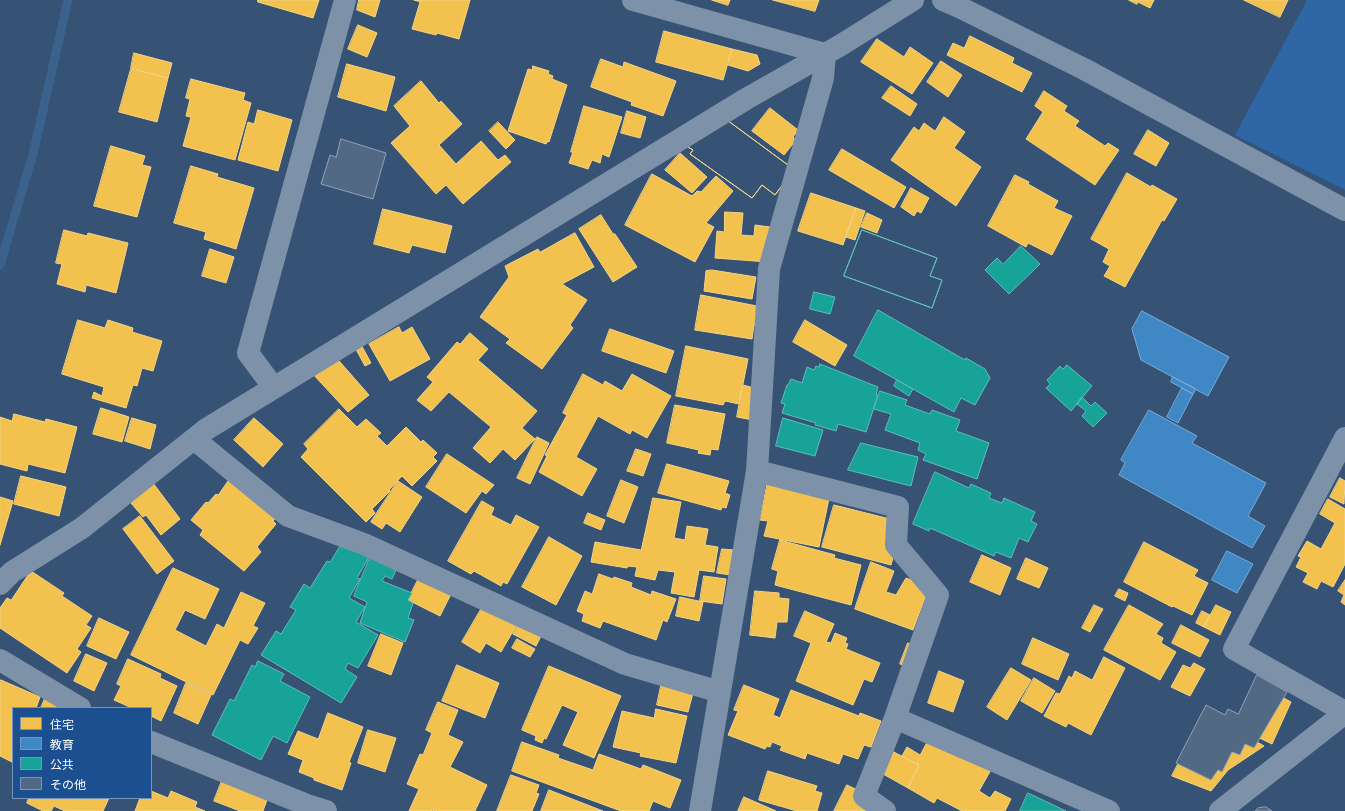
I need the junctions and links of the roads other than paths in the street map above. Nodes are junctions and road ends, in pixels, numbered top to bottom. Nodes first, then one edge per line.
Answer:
1 (345, 0) edge
2 (633, 0) edge
3 (913, 0) edge
4 (943, 0) edge
5 (825, 54) junction
6 (1345, 210) edge
7 (274, 388) junction
8 (1345, 438) edge
9 (194, 439) junction
10 (758, 471) junction
11 (0, 584) edge
12 (0, 660) edge
13 (720, 692) junction
14 (78, 707) edge
15 (1345, 713) edge
16 (895, 718) junction
17 (152, 742) edge
18 (326, 811) edge
19 (700, 811) edge
20 (885, 811) edge
21 (1109, 811) edge
22 (1220, 811) edge

1 - 7 street
2 - 5 street
3 - 5 street
4 - 6 street
5 - 7 street
5 - 10 street
7 - 9 street
8 - 15 street
9 - 11 street
9 - 13 street
10 - 13 street
10 - 16 street
12 - 14 street
13 - 19 street
15 - 22 street
16 - 20 street
16 - 21 street
17 - 18 street

